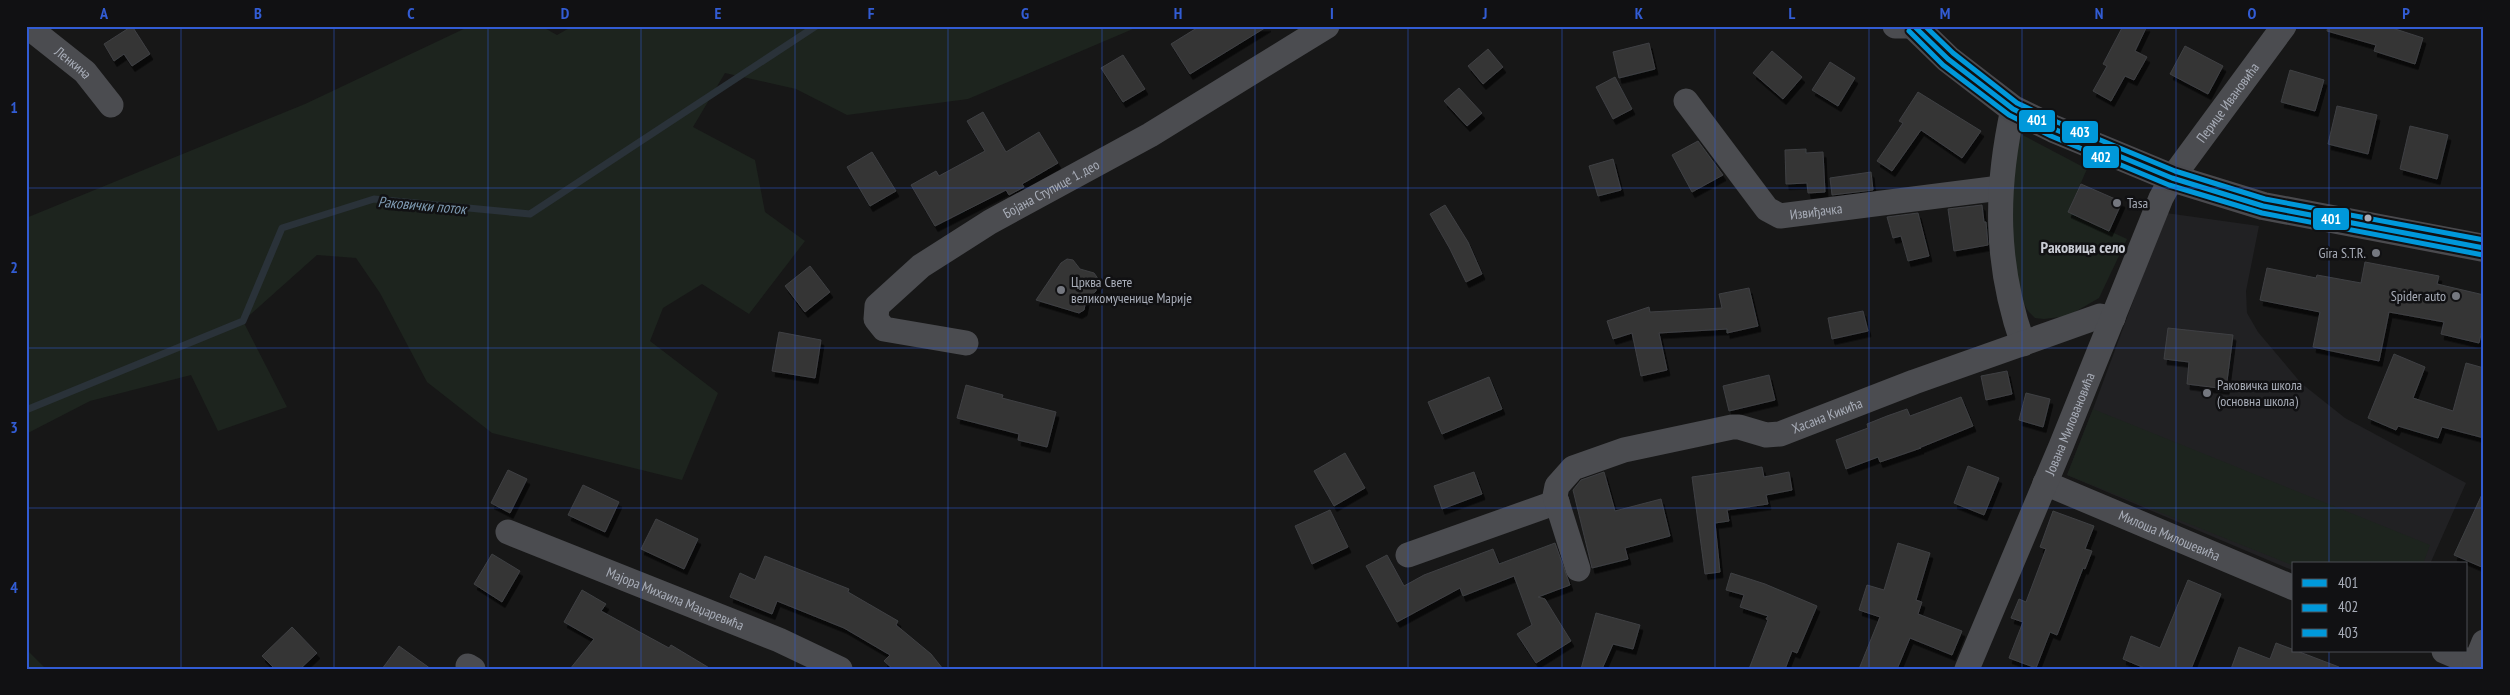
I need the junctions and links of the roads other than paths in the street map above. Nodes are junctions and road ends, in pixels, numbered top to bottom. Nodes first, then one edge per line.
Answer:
1 (27, 26) edge
2 (1327, 26) edge
3 (1895, 26) edge
4 (1907, 26) edge
5 (1914, 26) edge
6 (2284, 26) edge
7 (1686, 102) dead end
8 (111, 105) dead end
9 (2013, 109) junction
10 (2172, 178) junction
11 (2000, 188) junction
12 (2484, 248) edge
13 (2113, 318) junction
14 (966, 343) dead end
15 (2023, 344) junction
16 (2045, 482) junction
17 (1557, 502) junction
18 (508, 532) dead end
19 (1408, 555) dead end
20 (1578, 569) dead end
21 (2292, 587) edge
22 (2449, 652) edge
23 (2481, 658) edge
24 (840, 669) edge
25 (1967, 669) edge

1 - 8 street, Ленкина
2 - 14 street, Бојана Ступице 1. део
3 - 4 street
5 - 9 main road
6 - 10 street, Перице Ивановића
7 - 11 street, Извиђачка
9 - 10 main road
9 - 11 street
10 - 12 main road
10 - 13 street, Јована Миловановића
11 - 15 street
13 - 15 street, Хасана Кикића
13 - 16 street, Јована Миловановића
15 - 17 street, Хасана Кикића
16 - 21 street, Милоша Милошевића
16 - 25 street, Јована Миловановића
17 - 19 street
17 - 20 street
18 - 24 street, Мајора Михаила Маџаревића
22 - 23 street

